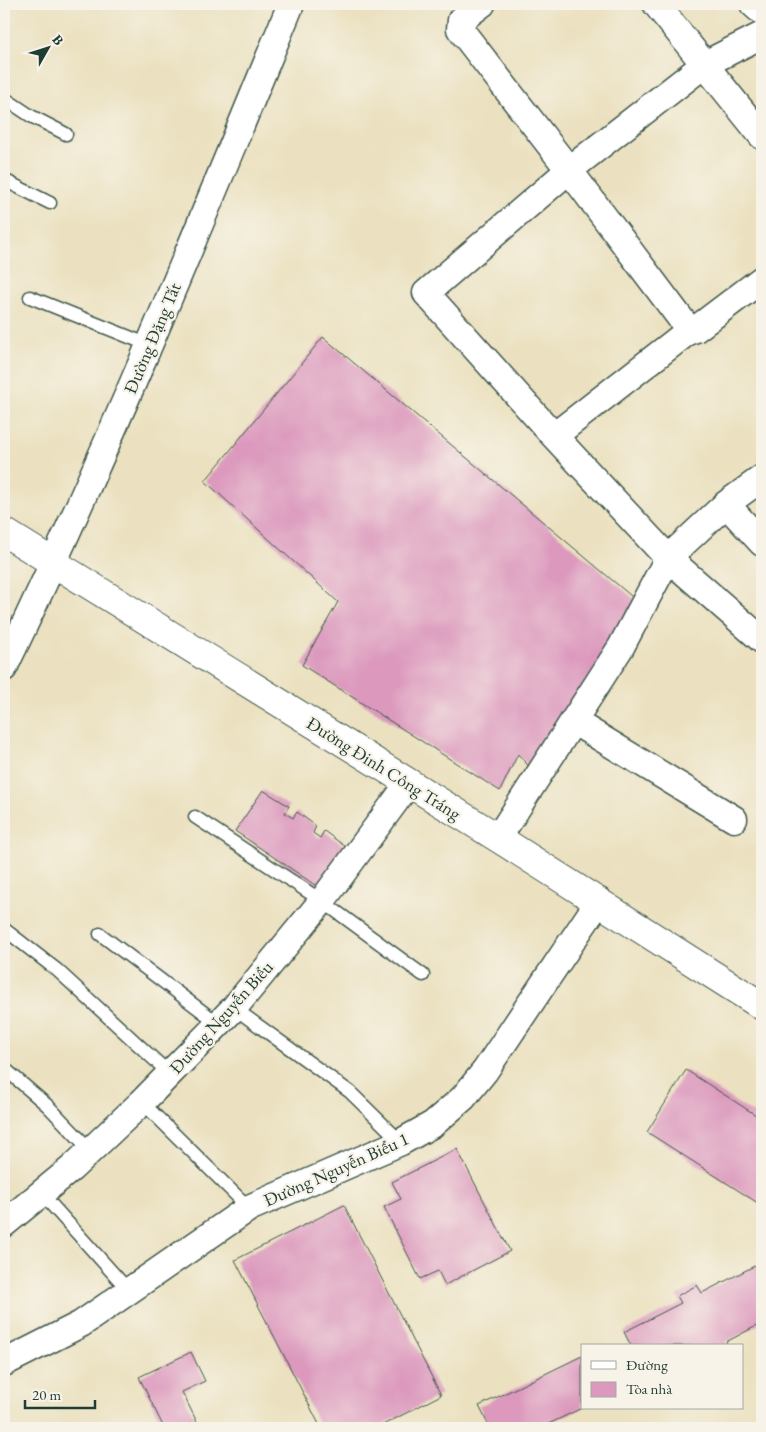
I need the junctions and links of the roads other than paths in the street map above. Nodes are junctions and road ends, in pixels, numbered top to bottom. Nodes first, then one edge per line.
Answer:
1 (291, 4) edge
2 (482, 4) edge
3 (656, 4) edge
4 (753, 4) edge
5 (762, 12) edge
6 (762, 35) edge
7 (705, 64) junction
8 (4, 98) edge
9 (66, 134) dead end
10 (762, 136) edge
11 (569, 170) junction
12 (4, 180) edge
13 (50, 203) dead end
14 (762, 280) edge
15 (30, 297) dead end
16 (690, 330) junction
17 (149, 345) junction
18 (554, 436) junction
19 (762, 478) edge
20 (726, 504) junction
21 (4, 532) edge
22 (762, 543) edge
23 (668, 558) junction
24 (54, 564) junction
25 (762, 640) edge
26 (4, 668) edge
27 (573, 721) junction
28 (409, 783) junction
29 (195, 818) dead end
30 (734, 819) dead end
31 (498, 838) junction
32 (322, 901) junction
33 (599, 901) junction
34 (4, 929) edge
35 (100, 934) dead end
36 (423, 975) dead end
37 (762, 1006) edge
38 (226, 1016) junction
39 (4, 1068) edge
40 (170, 1074) junction
41 (142, 1102) junction
42 (401, 1142) junction
43 (90, 1151) junction
44 (42, 1194) junction
45 (249, 1208) junction
46 (4, 1224) edge
47 (130, 1292) junction
48 (4, 1363) edge

1 - 17 street, Đường Đặng Tất
2 - 11 street
3 - 7 street
4 - 5 street
6 - 7 street
7 - 10 street
7 - 11 street
8 - 9 lane
11 - 16 street
11 - 18 street
12 - 13 lane
14 - 16 street
15 - 17 lane
16 - 18 street
17 - 24 street, Đường Đặng Tất
18 - 23 street
19 - 20 street
20 - 22 street
20 - 23 street
21 - 24 street, Đường Đinh Công Tráng
23 - 25 street
23 - 27 street
24 - 26 street, Đường Đặng Tất
24 - 28 street, Đường Đinh Công Tráng
27 - 30 street
27 - 31 street
28 - 31 street, Đường Đinh Công Tráng
28 - 32 street, Đường Nguyễn Biểu
29 - 32 lane
31 - 33 street, Đường Đinh Công Tráng
32 - 36 lane
32 - 38 street, Đường Nguyễn Biểu
33 - 37 street, Đường Đinh Công Tráng
33 - 42 street, Đường Nguyễn Biểu 1
34 - 40 lane
35 - 38 lane
38 - 40 street, Đường Nguyễn Biểu
38 - 42 lane
39 - 43 lane
40 - 41 street, Đường Nguyễn Biểu
41 - 43 street, Đường Nguyễn Biểu
41 - 45 lane
42 - 45 street, Đường Nguyễn Biểu 1
43 - 44 street, Đường Nguyễn Biểu
44 - 46 street, Đường Nguyễn Biểu
44 - 47 lane
45 - 47 street, Đường Nguyễn Biểu 1
47 - 48 street, Đường Nguyễn Biểu 1

